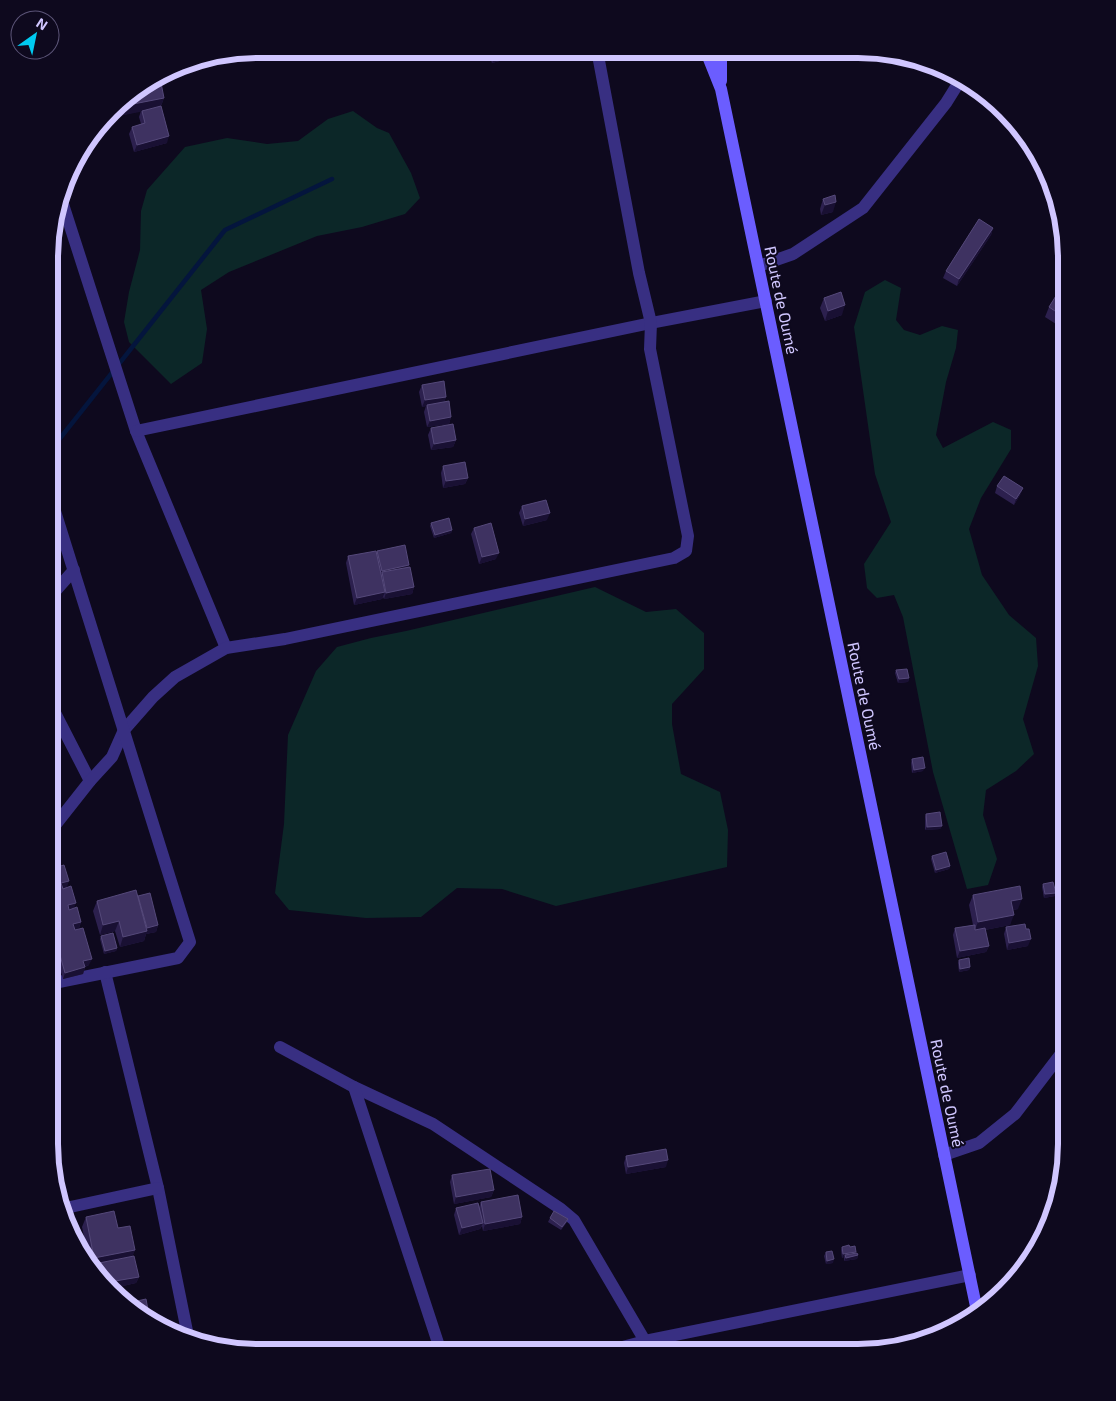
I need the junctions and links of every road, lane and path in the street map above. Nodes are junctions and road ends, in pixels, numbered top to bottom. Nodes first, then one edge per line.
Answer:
1 (599, 58) edge
2 (709, 58) edge
3 (720, 58) edge
4 (958, 84) edge
5 (721, 89) junction
6 (64, 207) edge
7 (759, 266) junction
8 (766, 301) junction
9 (651, 323) junction
10 (136, 431) junction
11 (58, 520) edge
12 (74, 570) junction
13 (58, 587) edge
14 (226, 648) junction
15 (58, 719) edge
16 (124, 730) junction
17 (90, 781) junction
18 (58, 822) edge
19 (105, 972) junction
20 (58, 982) edge
21 (280, 1047) dead end
22 (1058, 1058) edge
23 (354, 1087) junction
24 (944, 1155) junction
25 (158, 1188) junction
26 (68, 1206) edge
27 (970, 1275) junction
28 (976, 1305) edge
29 (188, 1331) edge
30 (645, 1342) junction
31 (438, 1344) edge
32 (637, 1344) edge

1 - 9 street
2 - 5 main road
3 - 5 main road
4 - 7 street
5 - 7 main road, Route de Oumé
6 - 10 street
7 - 8 main road, Route de Oumé
8 - 9 street
8 - 24 main road, Route de Oumé
9 - 10 street
9 - 14 street
10 - 14 street
11 - 12 street
12 - 13 street
12 - 16 street
14 - 16 street
15 - 17 street
16 - 17 street
16 - 19 street
17 - 18 street
19 - 20 street
19 - 25 street
21 - 23 street
22 - 24 street
23 - 30 street
23 - 31 street
24 - 27 main road, Route de Oumé
25 - 26 street
25 - 29 street
27 - 28 main road, Route de Oumé
27 - 30 street
30 - 32 street

